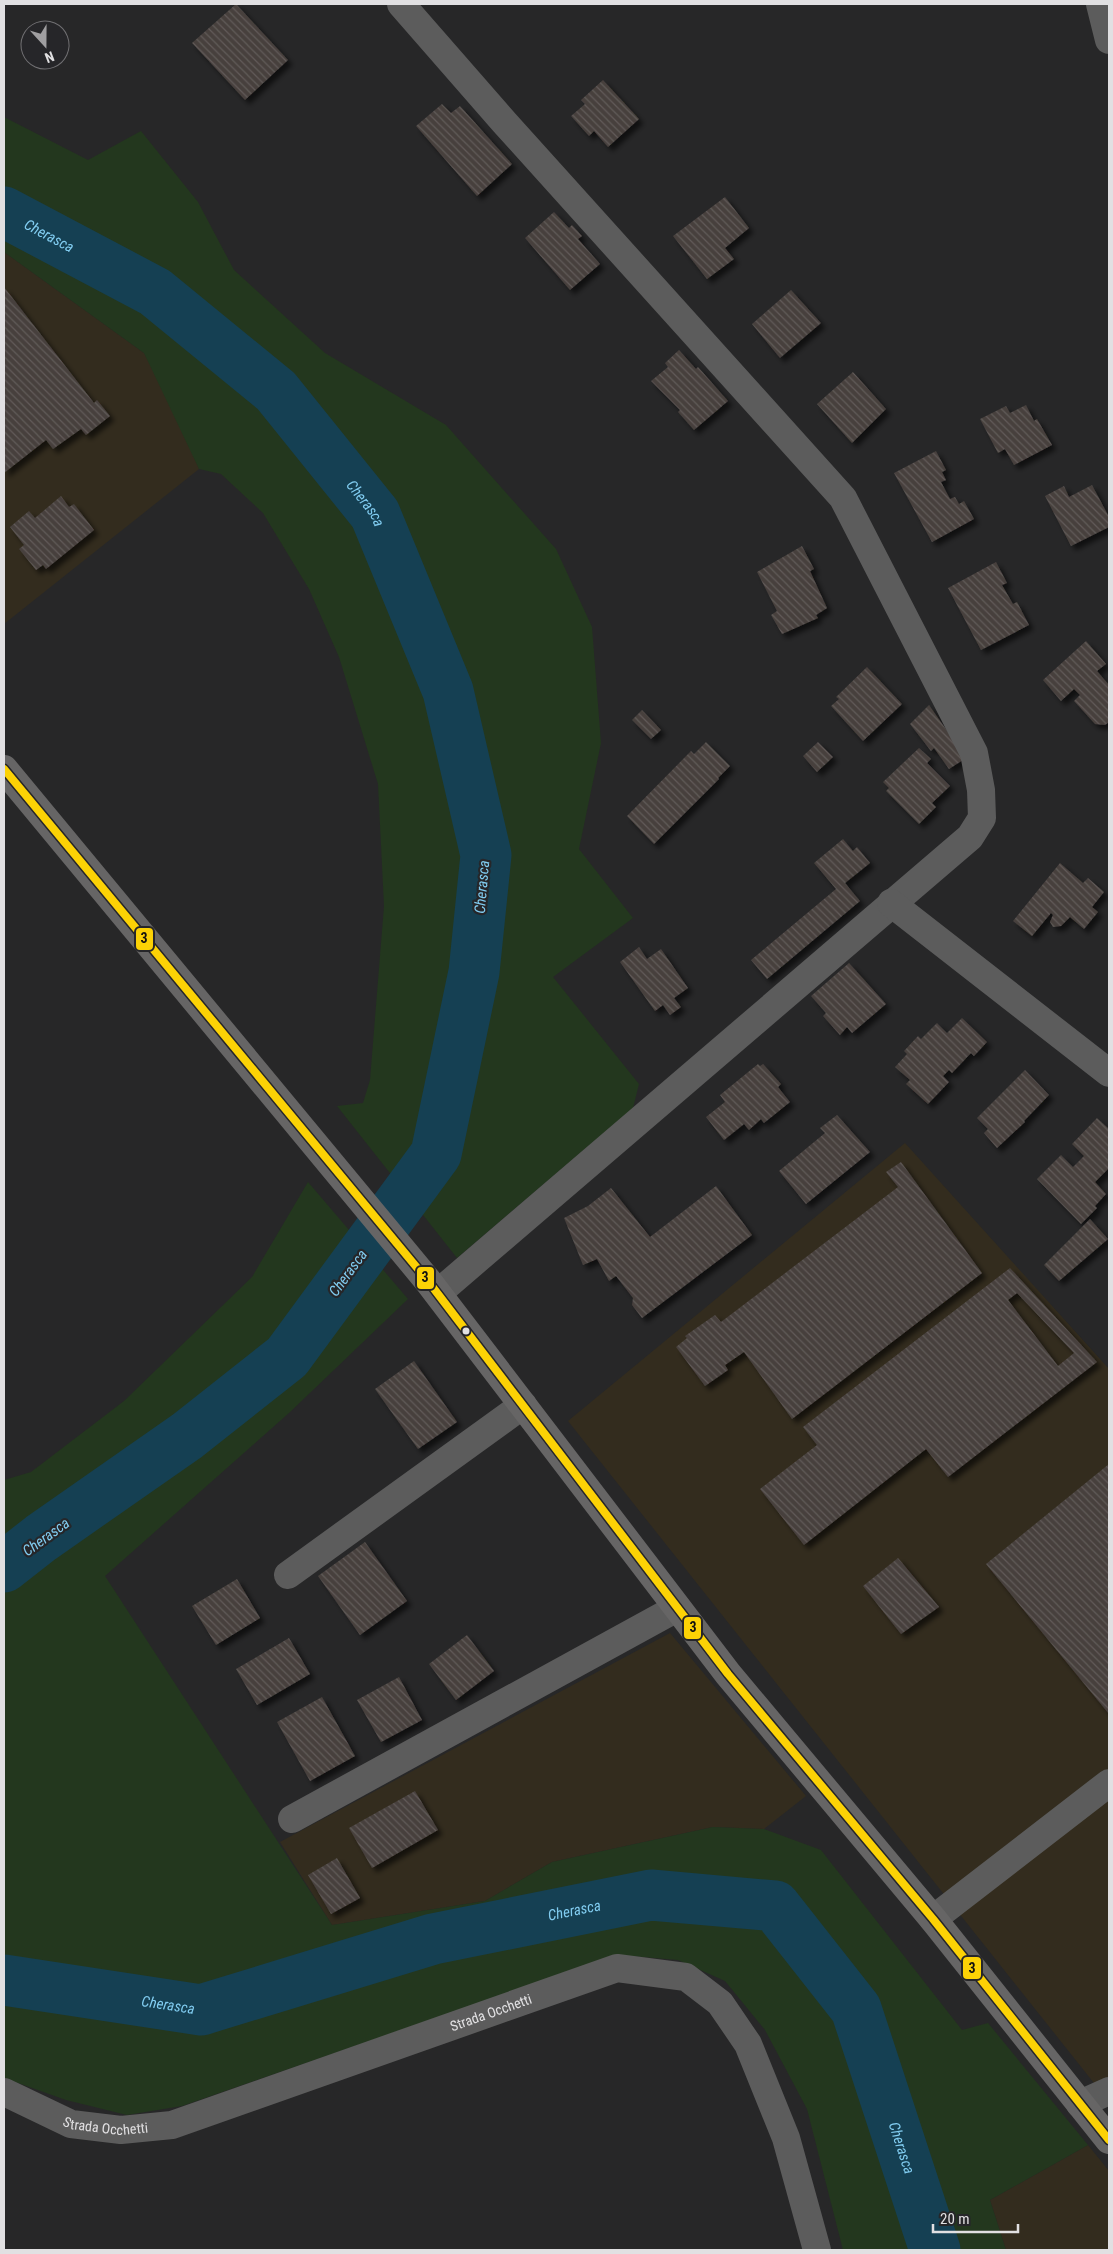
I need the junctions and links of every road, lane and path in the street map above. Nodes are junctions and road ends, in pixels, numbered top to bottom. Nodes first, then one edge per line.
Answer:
1 (401, 4) edge
2 (1100, 4) edge
3 (1109, 40) edge
4 (4, 769) edge
5 (891, 903) junction
6 (1109, 1073) edge
7 (433, 1287) junction
8 (523, 1404) junction
9 (288, 1575) dead end
10 (677, 1608) junction
11 (1109, 1783) edge
12 (292, 1819) dead end
13 (933, 1919) junction
14 (1109, 2091) edge
15 (4, 2092) edge
16 (1080, 2104) junction
17 (1109, 2140) edge
18 (817, 2250) edge

1 - 5 street
2 - 3 street
4 - 7 main road
5 - 6 street
5 - 7 street
7 - 8 main road
8 - 9 street
8 - 10 main road
10 - 12 street
10 - 13 main road
11 - 13 street
13 - 16 main road
14 - 16 street
15 - 18 street, Strada Occhetti
16 - 17 main road

